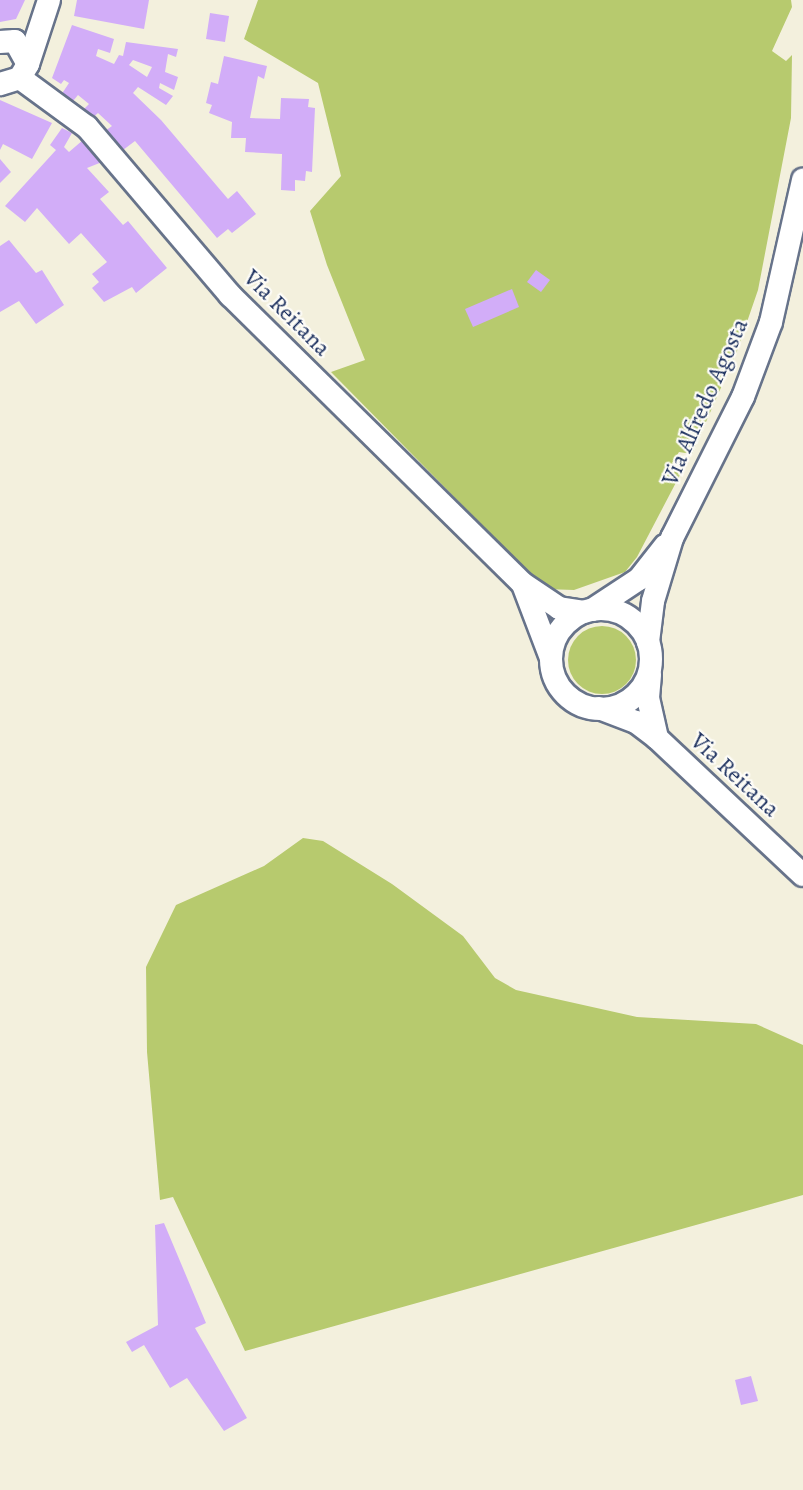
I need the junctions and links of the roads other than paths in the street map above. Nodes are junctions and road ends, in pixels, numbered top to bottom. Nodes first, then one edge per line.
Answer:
1 (47, 0) edge
2 (7, 42) edge
3 (10, 79) edge
4 (803, 180) edge
5 (672, 538) junction
6 (522, 583) junction
7 (588, 611) junction
8 (648, 642) junction
9 (551, 658) junction
10 (650, 669) junction
11 (599, 708) junction
12 (657, 738) junction
13 (803, 875) edge

1 - 2 street
1 - 3 street
2 - 3 street
3 - 6 street, Via Reitana
4 - 5 street, Via Alfredo Agosta
5 - 7 street, Via Alfredo Agosta
5 - 8 street, Via Alfredo Agosta
6 - 7 street, Via Reitana
6 - 9 street, Via Reitana
7 - 8 street
7 - 9 street
8 - 10 street
9 - 11 street
10 - 11 street
10 - 12 street, Via Reitana
11 - 12 street, Via Reitana
12 - 13 street, Via Reitana

